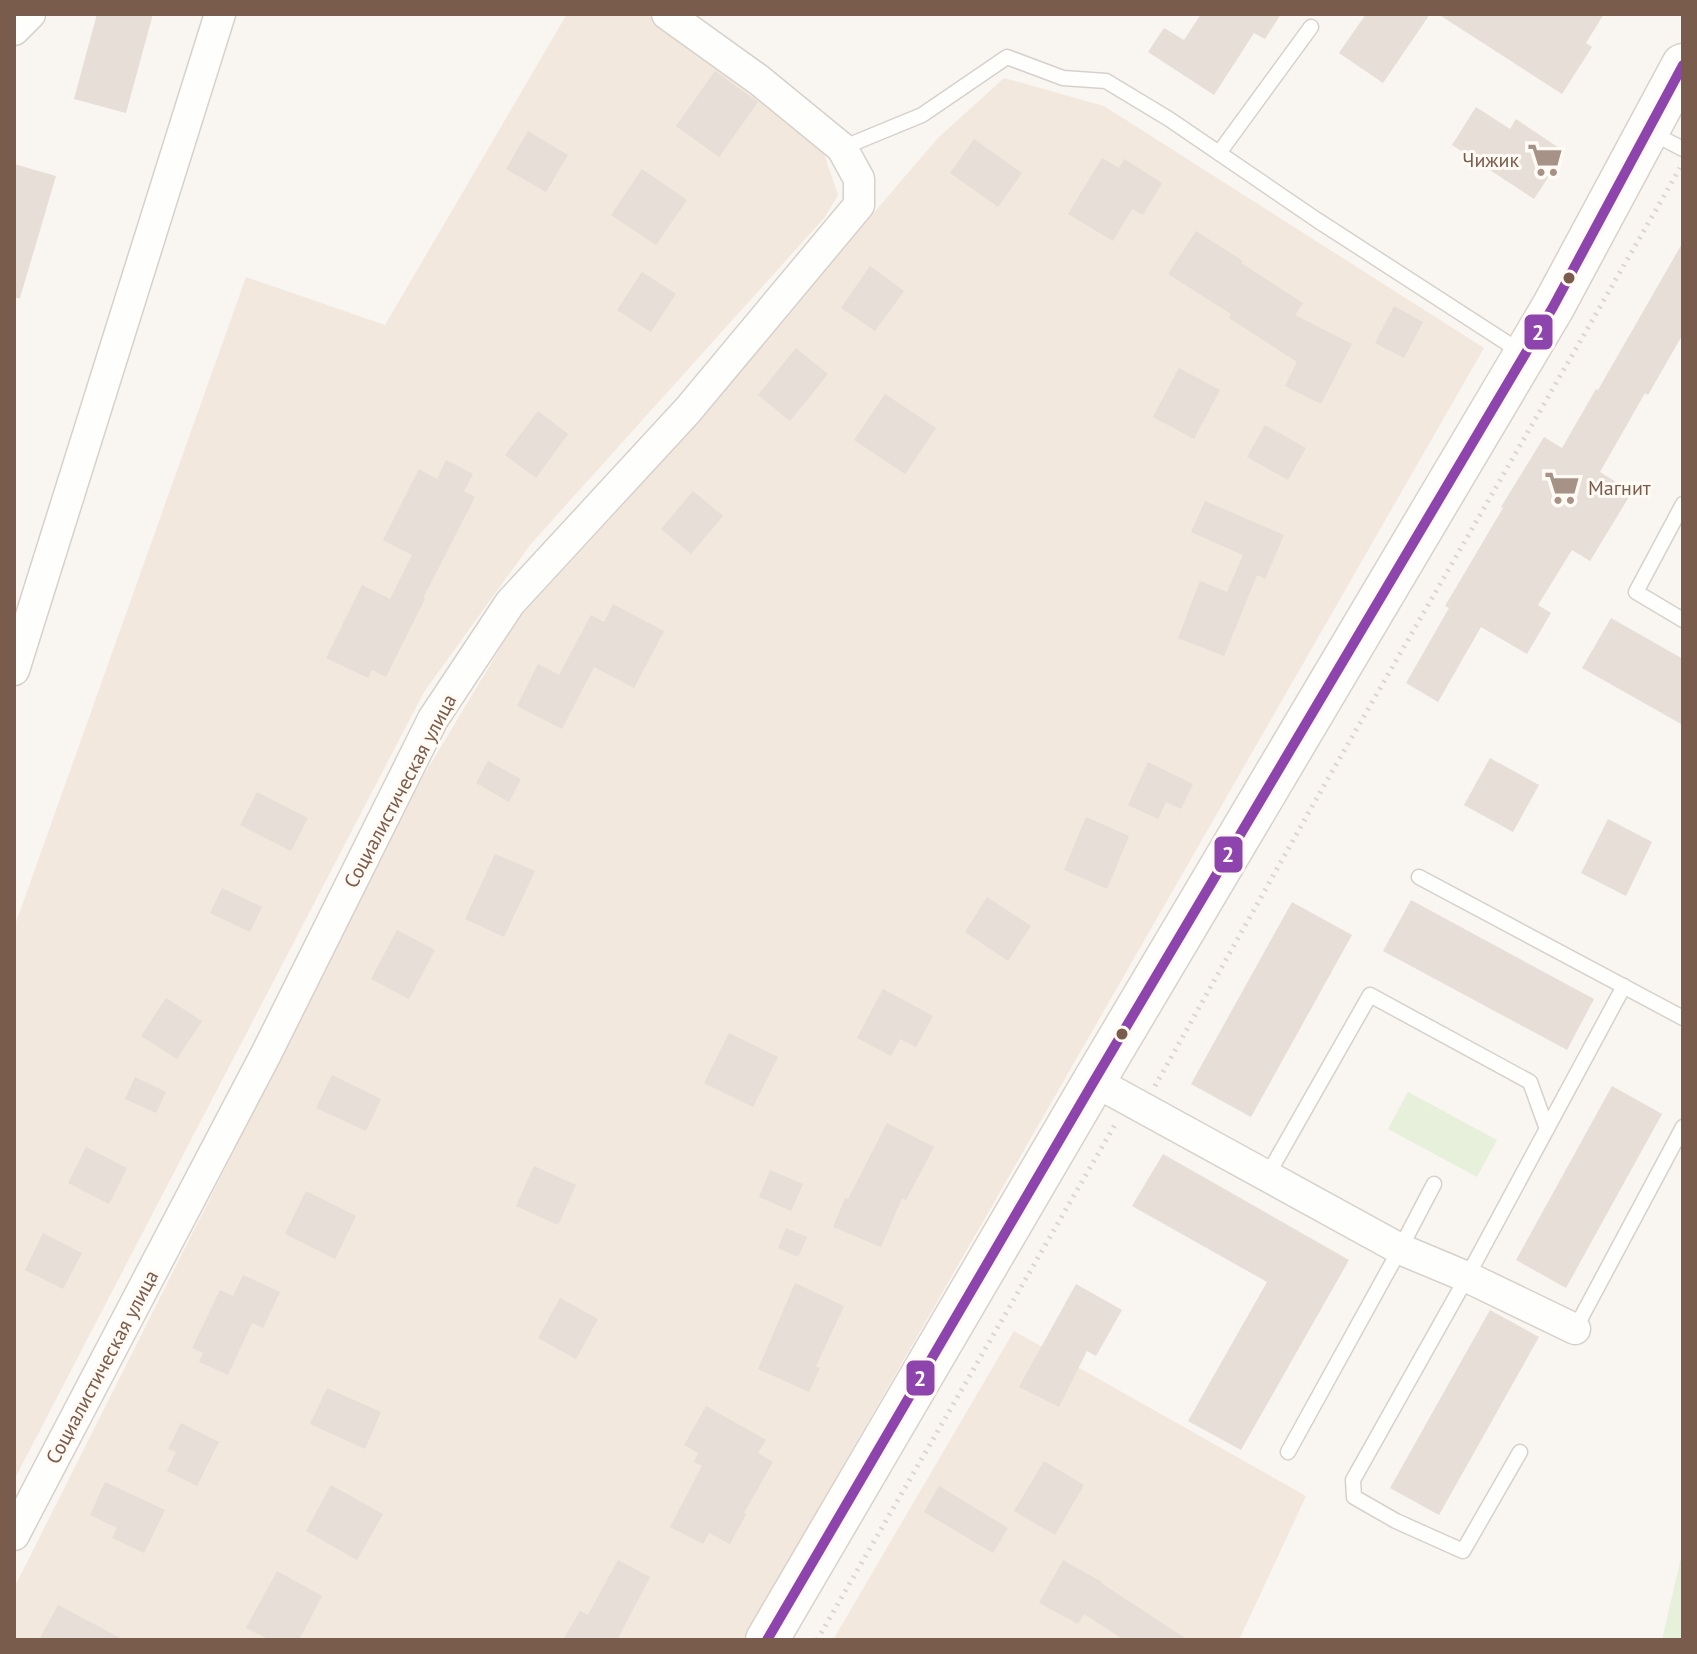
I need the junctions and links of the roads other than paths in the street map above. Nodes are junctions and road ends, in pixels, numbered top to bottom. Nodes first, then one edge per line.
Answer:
1 (30, 14) edge
2 (220, 14) edge
3 (667, 14) edge
4 (1311, 27) dead end
5 (14, 30) edge
6 (1683, 65) edge
7 (1665, 140) edge
8 (842, 148) junction
9 (1219, 153) junction
10 (1525, 355) junction
11 (1683, 504) edge
12 (1683, 620) edge
13 (14, 670) edge
14 (1419, 877) dead end
15 (1624, 986) junction
16 (1683, 1018) edge
17 (1122, 1096) junction
18 (1683, 1127) edge
19 (1547, 1129) junction
20 (1267, 1176) junction
21 (1434, 1184) dead end
22 (1400, 1249) junction
23 (1467, 1277) junction
24 (1575, 1329) joint
25 (1288, 1452) dead end
26 (1520, 1452) dead end
27 (14, 1535) edge
28 (767, 1640) edge

1 - 5 street
2 - 13 street
3 - 8 street, Социалистическая улица
4 - 9 lane
6 - 7 main road
7 - 10 main road
8 - 9 lane
8 - 27 street, Социалистическая улица
9 - 10 lane
10 - 17 main road
11 - 12 lane
14 - 15 lane
15 - 16 lane
15 - 19 lane
17 - 20 street
17 - 28 main road
18 - 24 lane
19 - 20 lane
19 - 23 lane
20 - 22 street
21 - 22 lane
22 - 23 street
22 - 25 lane
23 - 24 street
23 - 26 lane

